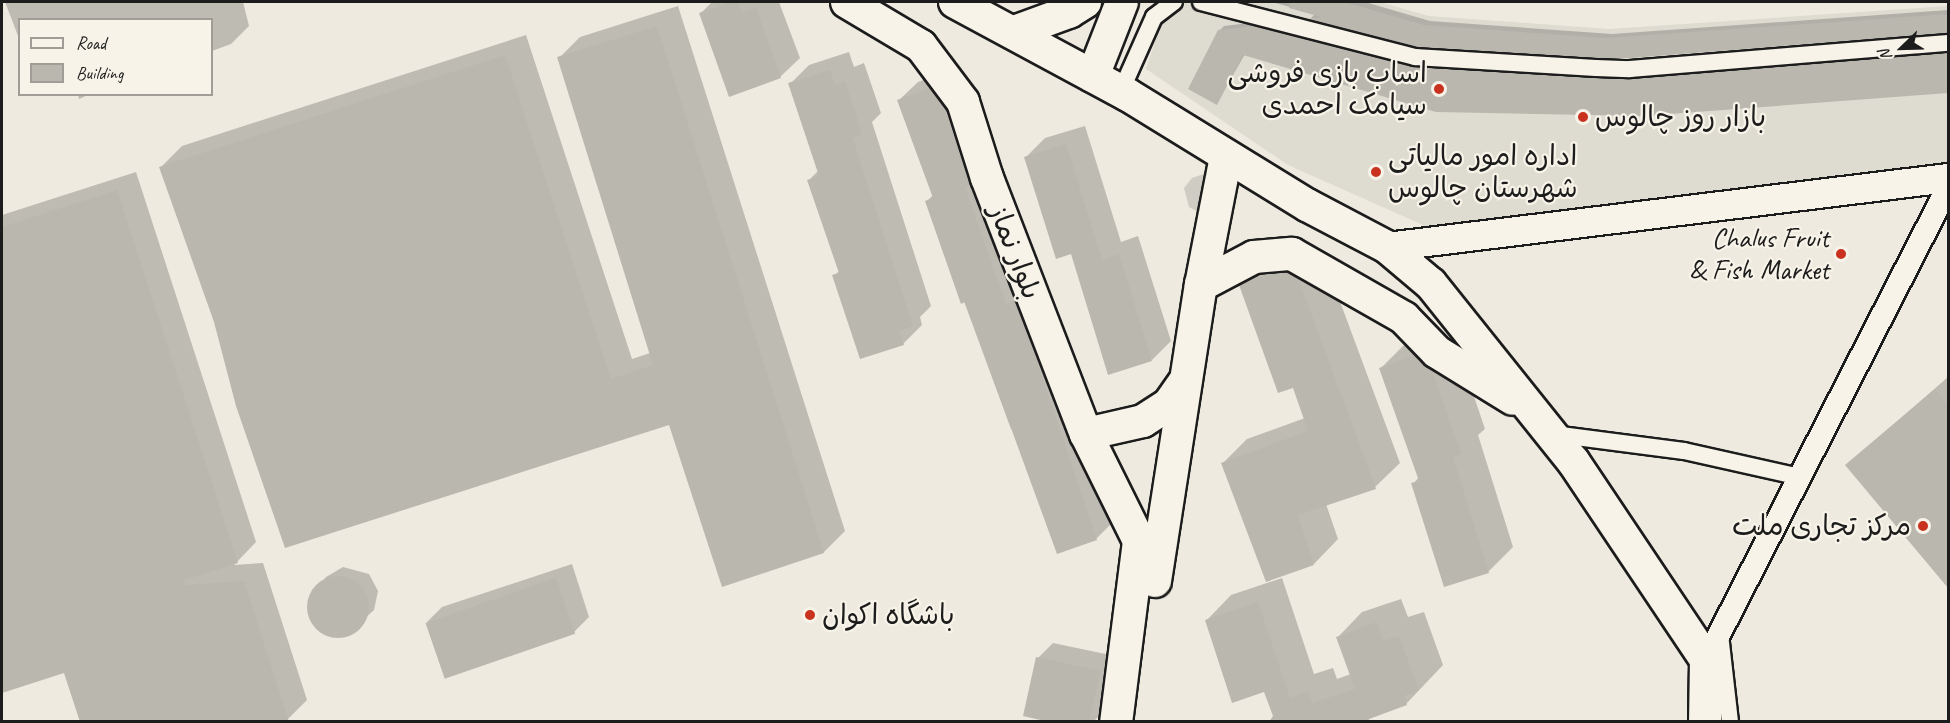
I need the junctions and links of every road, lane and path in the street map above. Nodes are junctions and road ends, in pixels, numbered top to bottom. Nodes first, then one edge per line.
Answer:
1 (847, 2) edge
2 (955, 2) edge
3 (1085, 2) edge
4 (1122, 2) edge
5 (1174, 2) edge
6 (1201, 2) edge
7 (1014, 32) junction
8 (1948, 43) edge
9 (1093, 76) junction
10 (1121, 91) junction
11 (1226, 156) junction
12 (1948, 178) edge
13 (1948, 187) edge
14 (1387, 247) junction
15 (1201, 285) junction
16 (1186, 380) junction
17 (1542, 423) junction
18 (1086, 434) junction
19 (1800, 477) junction
20 (1713, 647) junction
21 (1116, 722) edge
22 (1130, 722) edge
23 (1705, 722) edge
24 (1730, 722) edge

1 - 18 main road, بلوار نماز
2 - 7 main road
3 - 7 main road
4 - 9 main road
5 - 10 street
6 - 8 street
7 - 9 main road
9 - 10 main road
10 - 11 main road
11 - 14 main road
11 - 15 main road
12 - 14 street
13 - 19 street
14 - 17 main road
15 - 16 main road
15 - 17 main road
16 - 18 main road
16 - 22 main road
17 - 19 street
17 - 20 main road
18 - 21 main road, بلوار نماز
19 - 20 street
20 - 23 main road
20 - 24 street

